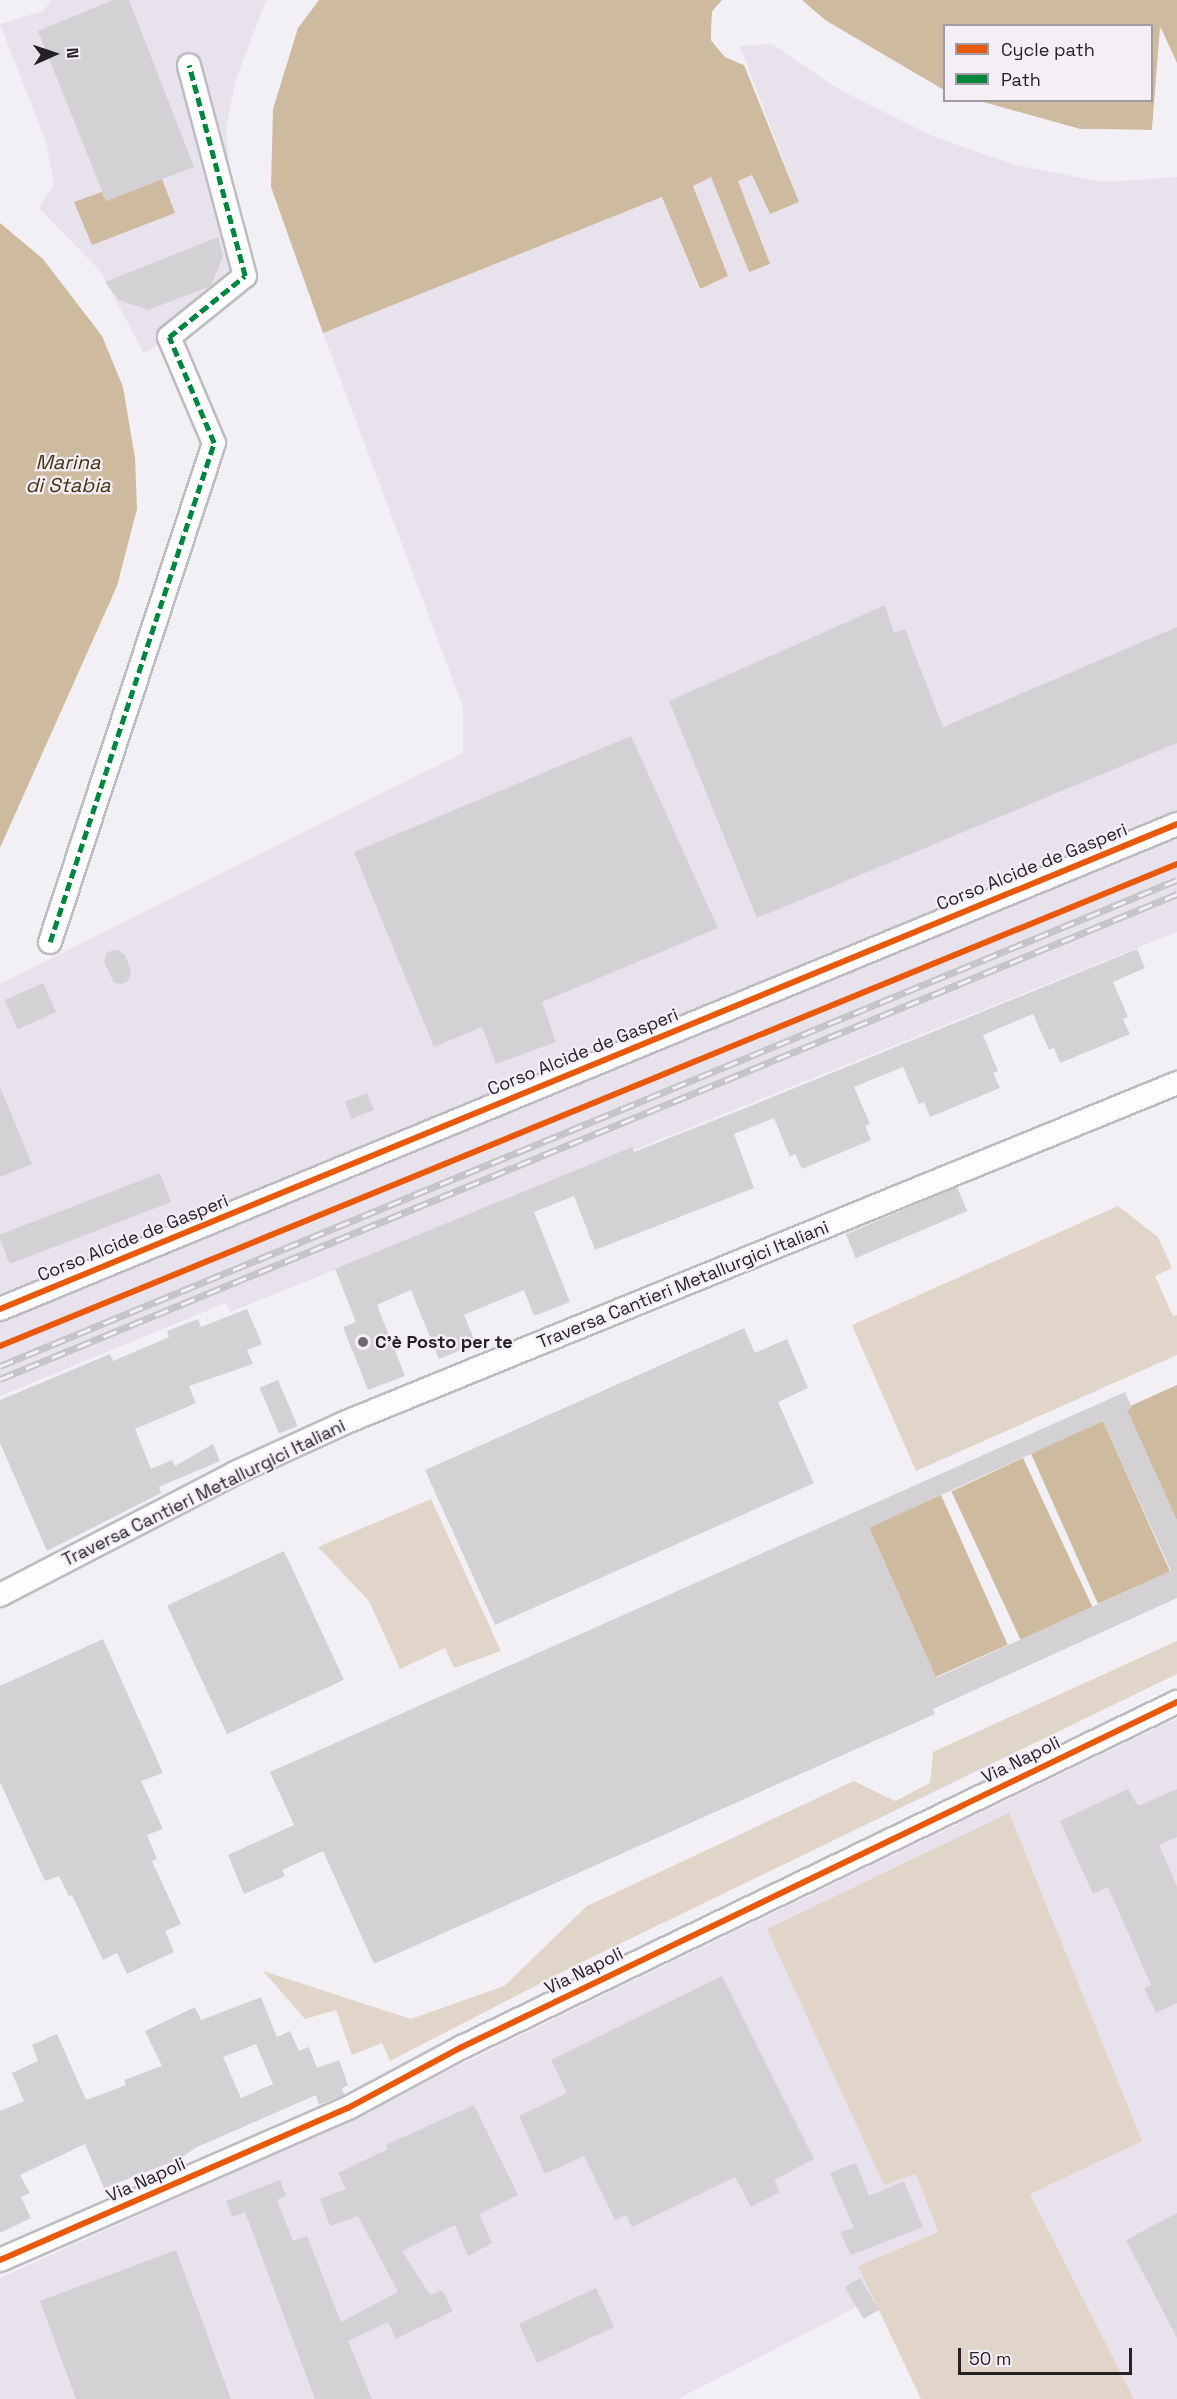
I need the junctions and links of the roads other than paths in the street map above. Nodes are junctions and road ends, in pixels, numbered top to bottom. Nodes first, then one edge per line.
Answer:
1 (189, 65) dead end
2 (1177, 824) edge
3 (50, 942) dead end
4 (1177, 1083) edge
5 (0, 1309) edge
6 (0, 1595) edge
7 (1177, 1702) edge
8 (0, 2260) edge

1 - 3 street
2 - 5 street, Corso Alcide de Gasperi
4 - 6 street, Traversa Cantieri Metallurgici Italiani
7 - 8 street, Via Napoli

